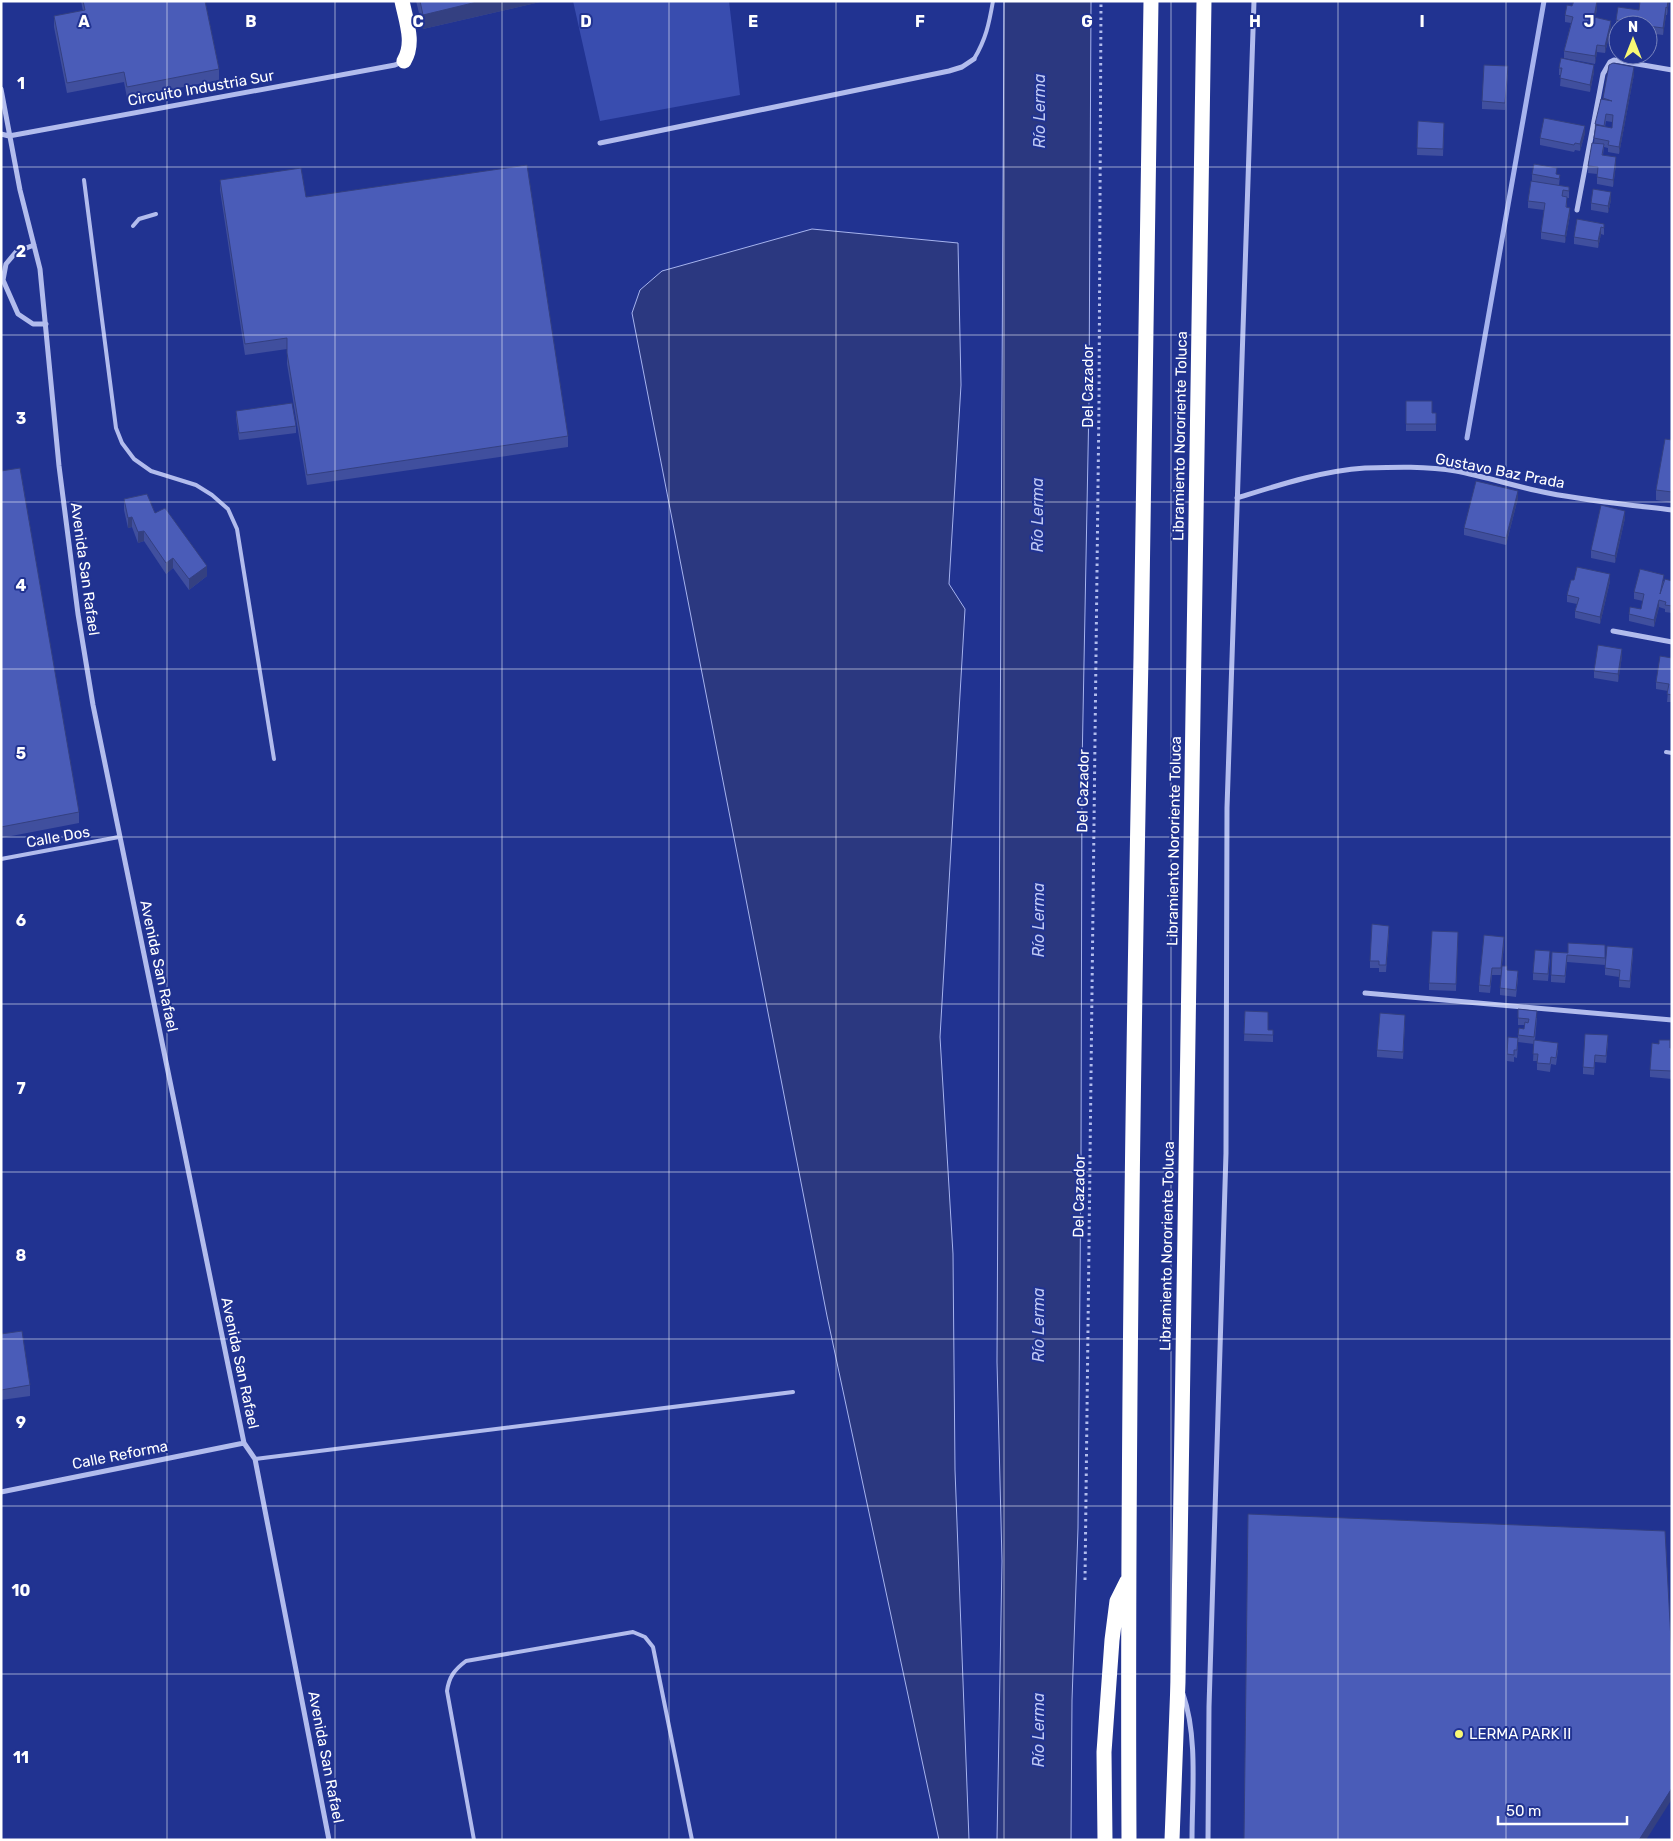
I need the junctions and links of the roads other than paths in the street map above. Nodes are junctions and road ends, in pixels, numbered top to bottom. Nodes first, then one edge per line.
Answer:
1 (402, 1) edge
2 (992, 1) edge
3 (1151, 1) edge
4 (1204, 1) edge
5 (1254, 1) edge
6 (974, 59) joint
7 (404, 61) joint
8 (1672, 70) edge
9 (1, 89) edge
10 (1, 134) edge
11 (9, 136) junction
12 (600, 142) dead end
13 (84, 180) dead end
14 (1576, 210) dead end
15 (156, 214) dead end
16 (133, 226) dead end
17 (34, 245) junction
18 (46, 324) junction
19 (1236, 498) junction
20 (1672, 510) edge
21 (1612, 631) dead end
22 (1672, 642) edge
23 (1666, 752) dead end
24 (1672, 754) edge
25 (274, 759) dead end
26 (119, 837) junction
27 (1, 859) edge
28 (1365, 993) dead end
29 (1672, 1020) edge
30 (793, 1392) dead end
31 (244, 1443) junction
32 (255, 1459) junction
33 (1, 1492) edge
34 (1129, 1576) junction
35 (1178, 1682) junction
36 (329, 1840) edge
37 (474, 1840) edge
38 (692, 1840) edge
39 (1105, 1840) edge
40 (1129, 1840) edge
41 (1172, 1840) edge
42 (1192, 1840) edge
43 (1208, 1840) edge

1 - 7 highway
2 - 6 lane
3 - 34 highway
4 - 35 highway, Libramiento Nororiente Toluca
5 - 19 street
6 - 12 street
7 - 11 street, Circuito Industria Sur
8 - 14 street
9 - 11 street, Avenida San Rafael
10 - 11 street, Circuito Industria Sur
11 - 17 street, Avenida San Rafael
13 - 25 lane
15 - 16 lane
17 - 18 street, Avenida San Rafael
17 - 18 street
18 - 26 street, Avenida San Rafael
19 - 20 street, Gustavo Baz Prada
19 - 43 street
21 - 22 street
23 - 24 lane
26 - 27 lane, Calle Dos
26 - 31 street, Avenida San Rafael
28 - 29 street
30 - 32 lane
31 - 32 street, Avenida San Rafael
31 - 33 street, Calle Reforma
32 - 36 street, Avenida San Rafael
34 - 39 highway
34 - 40 highway
35 - 41 highway, Libramiento Nororiente Toluca
35 - 42 street
37 - 38 lane

